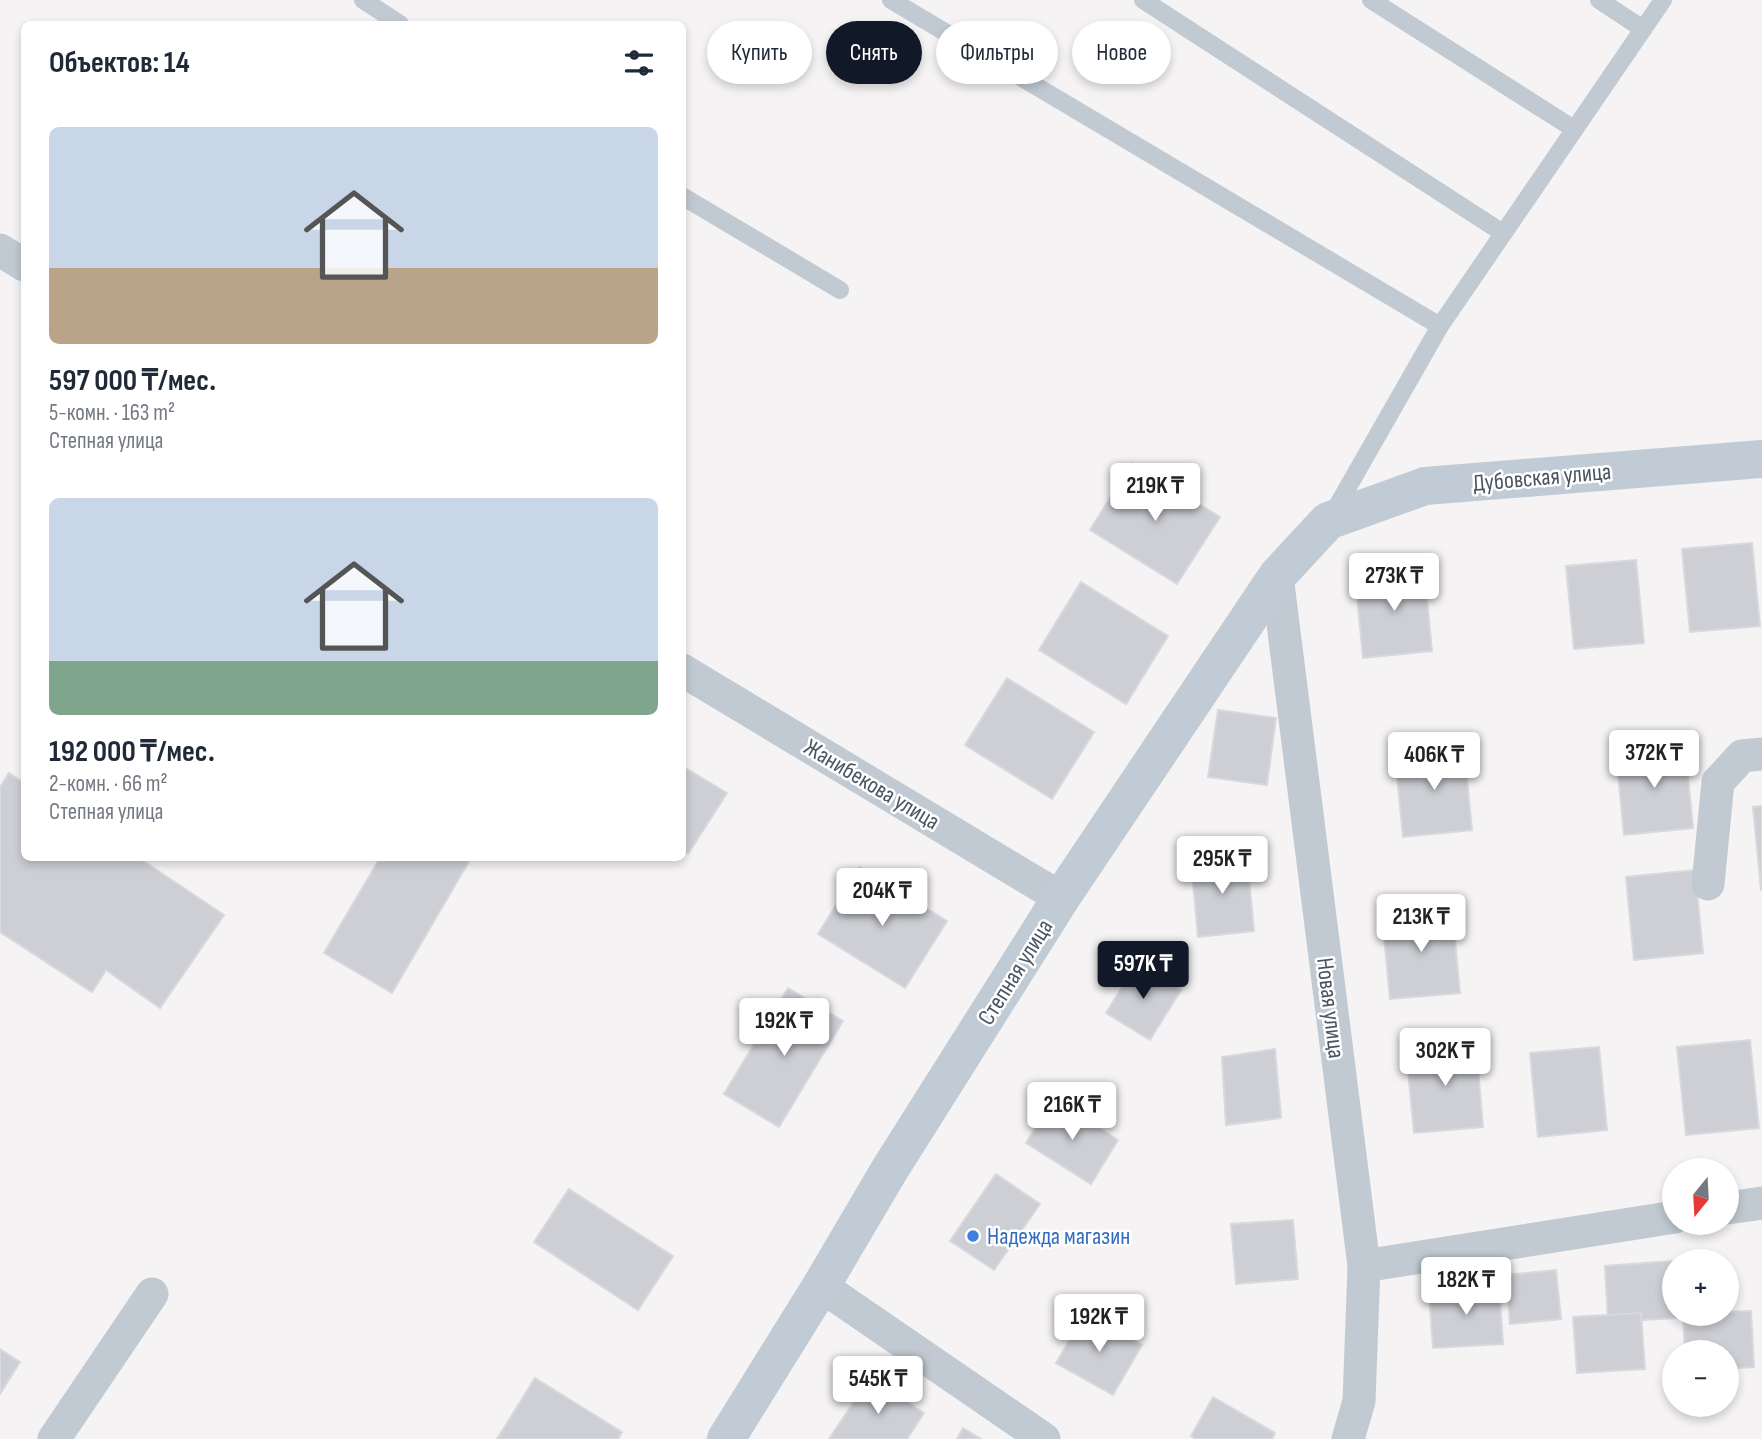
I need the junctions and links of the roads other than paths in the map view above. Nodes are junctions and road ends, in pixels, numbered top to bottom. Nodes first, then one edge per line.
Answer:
1 (363, 0) edge
2 (891, 0) edge
3 (1143, 0) edge
4 (1371, 0) edge
5 (1599, 0) edge
6 (1663, 0) edge
7 (395, 21) edge
8 (1643, 29) junction
9 (1574, 130) junction
10 (686, 198) edge
11 (1503, 233) junction
12 (0, 250) edge
13 (21, 263) edge
14 (840, 290) dead end
15 (1440, 326) junction
16 (1762, 459) edge
17 (1328, 522) junction
18 (1277, 576) junction
19 (686, 672) edge
20 (1762, 754) edge
21 (1708, 884) dead end
22 (1062, 898) junction
23 (1762, 1203) edge
24 (1740, 1206) edge
25 (1662, 1219) edge
26 (1364, 1266) junction
27 (821, 1286) junction
28 (152, 1294) dead end
29 (54, 1439) edge
30 (726, 1439) edge
31 (1044, 1439) edge
32 (1348, 1439) edge

1 - 7 lane
2 - 15 lane
3 - 11 lane
4 - 9 lane
5 - 8 lane
6 - 8 lane
8 - 9 lane
9 - 11 lane
10 - 14 lane
11 - 15 lane
12 - 13 street
15 - 17 lane
16 - 17 main road, Дубовская улица
17 - 18 main road, Степная улица
18 - 22 main road, Степная улица
18 - 26 street, Новая улица
19 - 22 street, Жанибекова улица
20 - 21 street
22 - 27 main road, Степная улица
23 - 24 street
25 - 26 street
26 - 32 street, Новая улица
27 - 30 main road, Степная улица
27 - 31 street
28 - 29 street

